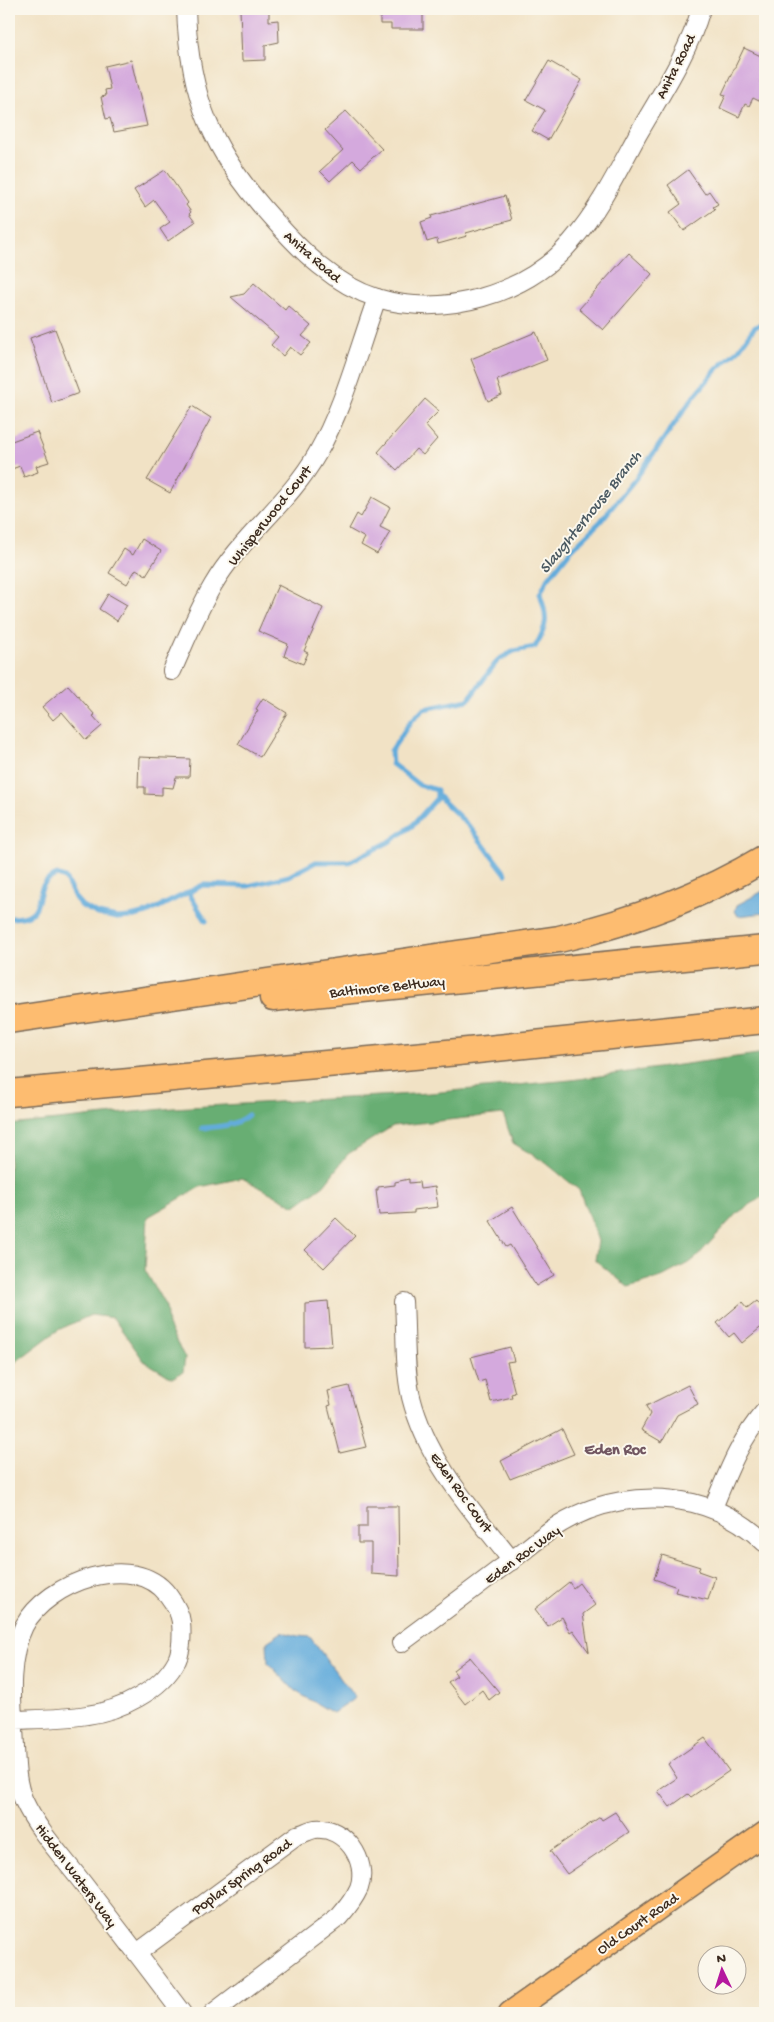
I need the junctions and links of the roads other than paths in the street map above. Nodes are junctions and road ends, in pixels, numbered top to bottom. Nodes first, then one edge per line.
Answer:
1 (186, 9) edge
2 (701, 9) edge
3 (377, 298) junction
4 (172, 671) dead end
5 (765, 858) edge
6 (765, 949) edge
7 (765, 1020) edge
8 (9, 1021) edge
9 (9, 1094) edge
10 (404, 1302) dead end
11 (765, 1412) edge
12 (713, 1508) junction
13 (765, 1543) edge
14 (512, 1561) junction
15 (401, 1643) dead end
16 (13, 1720) junction
17 (765, 1833) edge
18 (137, 1953) junction
19 (182, 2013) edge
20 (212, 2013) edge
21 (510, 2013) edge

1 - 3 street, Anita Road
2 - 3 street, Anita Road
3 - 4 street, Whisperwood Court
5 - 8 highway
6 - 8 highway, Baltimore Beltway
7 - 9 highway
10 - 14 street, Eden Roc Court
11 - 12 street
12 - 13 street, Eden Roc Way
12 - 14 street, Eden Roc Way
14 - 15 street, Eden Roc Way
16 - 16 street, Hidden Waters Way
16 - 18 street, Hidden Waters Way
17 - 21 main road, Old Court Road
18 - 19 street, Hidden Waters Way
18 - 20 street, Poplar Spring Road

